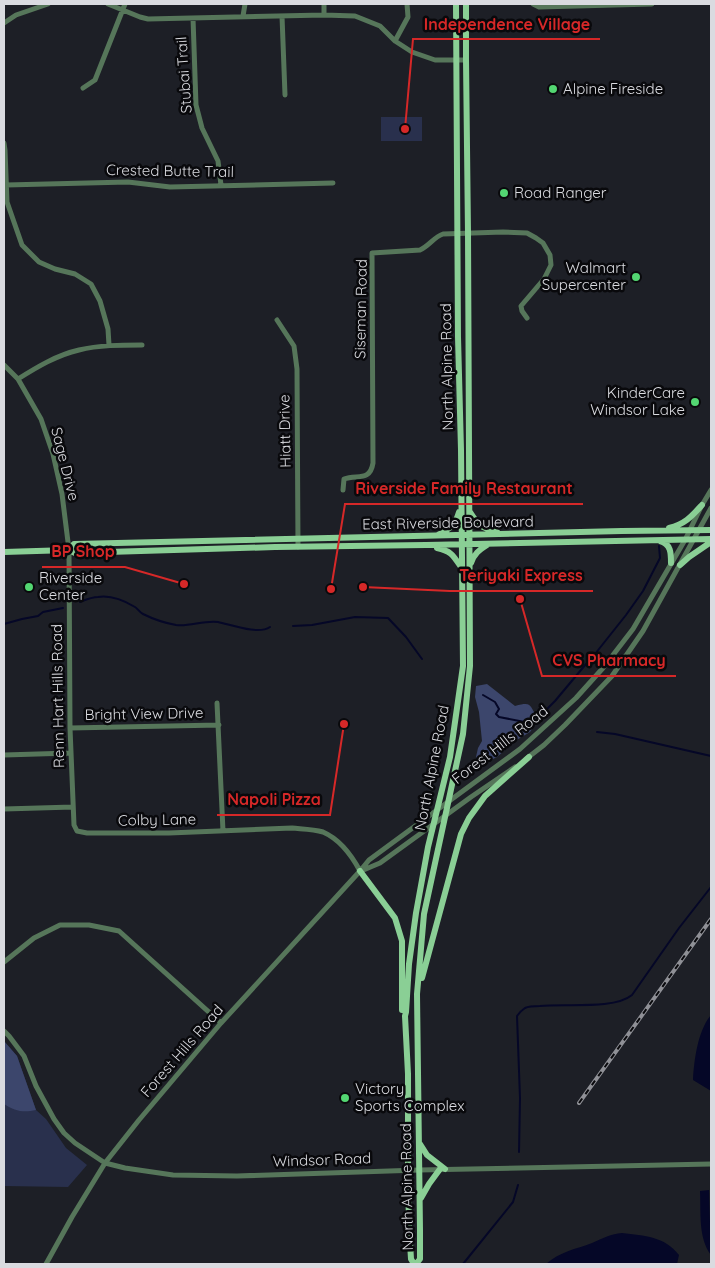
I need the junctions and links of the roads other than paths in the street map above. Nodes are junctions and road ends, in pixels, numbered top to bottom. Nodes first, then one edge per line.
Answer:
1 (48, 4) edge
2 (108, 4) edge
3 (125, 4) edge
4 (245, 4) edge
5 (324, 4) edge
6 (407, 4) edge
7 (456, 4) edge
8 (466, 4) edge
9 (534, 4) edge
10 (652, 4) edge
11 (123, 10) junction
12 (324, 15) junction
13 (243, 16) junction
14 (282, 16) junction
15 (193, 18) junction
16 (4, 23) edge
17 (395, 41) junction
18 (457, 60) junction
19 (466, 60) junction
20 (83, 88) dead end
21 (285, 95) dead end
22 (4, 143) edge
23 (333, 183) dead end
24 (6, 185) junction
25 (220, 185) junction
26 (458, 233) junction
27 (468, 233) junction
28 (527, 318) dead end
29 (277, 320) dead end
30 (109, 345) junction
31 (142, 345) dead end
32 (4, 365) edge
33 (18, 379) junction
34 (461, 456) junction
35 (469, 456) junction
36 (342, 490) dead end
37 (711, 490) edge
38 (702, 505) junction
39 (461, 506) junction
40 (711, 508) edge
41 (470, 510) junction
42 (649, 530) junction
43 (690, 530) junction
44 (699, 530) junction
45 (711, 530) edge
46 (505, 534) junction
47 (462, 535) junction
48 (470, 535) junction
49 (438, 536) junction
50 (298, 538) junction
51 (711, 539) edge
52 (652, 540) junction
53 (685, 540) junction
54 (693, 540) junction
55 (711, 542) edge
56 (470, 544) junction
57 (487, 544) junction
58 (462, 545) junction
59 (426, 546) junction
60 (298, 547) junction
61 (69, 550) junction
62 (4, 552) edge
63 (671, 563) junction
64 (680, 565) junction
65 (470, 567) junction
66 (462, 568) junction
67 (217, 703) dead end
68 (219, 725) junction
69 (70, 728) junction
70 (71, 753) junction
71 (4, 755) edge
72 (529, 757) junction
73 (73, 806) junction
74 (4, 809) edge
75 (223, 831) junction
76 (87, 834) joint
77 (360, 871) junction
78 (4, 962) edge
79 (417, 994) junction
80 (405, 1016) junction
81 (221, 1023) junction
82 (4, 1031) edge
83 (419, 1143) junction
84 (105, 1163) junction
85 (711, 1164) edge
86 (443, 1169) junction
87 (408, 1170) junction
88 (419, 1170) junction
89 (420, 1199) junction
90 (46, 1264) edge
91 (415, 1264) edge

1 - 16 street
2 - 11 street
3 - 11 street
4 - 13 street
5 - 12 street
6 - 17 street
7 - 18 main road, North Alpine Road
8 - 19 main road, North Alpine Road
9 - 10 street
11 - 15 street
11 - 20 street
12 - 14 street
12 - 17 street
13 - 14 street
13 - 15 street
14 - 21 street
15 - 25 street, Stubai Trail
17 - 18 street
18 - 19 street
18 - 26 main road, North Alpine Road
19 - 27 main road, North Alpine Road
22 - 24 street
23 - 25 street, Crested Butte Trail
24 - 25 street, Crested Butte Trail
24 - 30 street
26 - 27 street, Siseman Road
26 - 34 main road, North Alpine Road
26 - 36 street, Siseman Road
27 - 28 street, Siseman Road
27 - 35 main road, North Alpine Road
29 - 50 street, Hiatt Drive
30 - 31 street
30 - 33 street
32 - 33 street, Sage Drive
33 - 61 street, Sage Drive
34 - 35 main road
34 - 39 main road, North Alpine Road
35 - 41 main road, North Alpine Road
37 - 38 street, Forest Hills Road
38 - 42 main road
38 - 43 street, Forest Hills Road
39 - 47 main road, North Alpine Road
39 - 49 main road
40 - 44 street, Forest Hills Road
41 - 46 main road
41 - 48 main road, North Alpine Road
42 - 43 main road, East Riverside Boulevard
42 - 46 main road, East Riverside Boulevard
43 - 44 main road, East Riverside Boulevard
43 - 53 street, Forest Hills Road
44 - 45 main road, East Riverside Boulevard
44 - 54 street, Forest Hills Road
46 - 48 main road, East Riverside Boulevard
47 - 48 main road, East Riverside Boulevard
47 - 49 main road, East Riverside Boulevard
47 - 58 main road, North Alpine Road
48 - 56 main road, North Alpine Road
49 - 50 main road, East Riverside Boulevard
50 - 60 street, Hiatt Drive
50 - 61 main road, East Riverside Boulevard
51 - 54 main road, East Riverside Boulevard
52 - 53 main road, East Riverside Boulevard
52 - 57 main road, East Riverside Boulevard
52 - 63 main road
53 - 54 main road, East Riverside Boulevard
53 - 63 street, Forest Hills Road
54 - 64 street, Forest Hills Road
55 - 64 main road
56 - 57 main road, East Riverside Boulevard
56 - 58 main road, East Riverside Boulevard
56 - 65 main road, North Alpine Road
57 - 65 main road
58 - 59 main road, East Riverside Boulevard
58 - 66 main road, North Alpine Road
59 - 60 main road, East Riverside Boulevard
59 - 66 main road
60 - 61 main road, East Riverside Boulevard
61 - 62 main road, East Riverside Boulevard
61 - 69 street, Renn Hart Hills Road
63 - 77 street, Forest Hills Road
64 - 72 street, Forest Hills Road
65 - 79 main road, North Alpine Road
66 - 80 main road, North Alpine Road
67 - 68 street
68 - 69 street, Bright View Drive
68 - 75 street
69 - 70 street, Renn Hart Hills Road
70 - 71 street
70 - 73 street, Renn Hart Hills Road
72 - 77 street, Forest Hills Road
72 - 79 main road
73 - 74 street
73 - 76 street, Renn Hart Hills Road
75 - 76 street, Colby Lane
75 - 77 street, Colby Lane
77 - 80 main road
77 - 81 street, Forest Hills Road
78 - 81 street
79 - 83 main road, North Alpine Road
80 - 87 main road, North Alpine Road
81 - 84 street, Forest Hills Road
82 - 84 street, Windsor Road
83 - 86 main road
83 - 88 main road, North Alpine Road
84 - 87 street, Windsor Road
84 - 90 street, Forest Hills Road
85 - 86 street, Windsor Road
86 - 88 street, Windsor Road
86 - 89 main road
87 - 88 street, Windsor Road
87 - 91 main road, North Alpine Road
88 - 89 main road, North Alpine Road
89 - 91 main road, North Alpine Road

